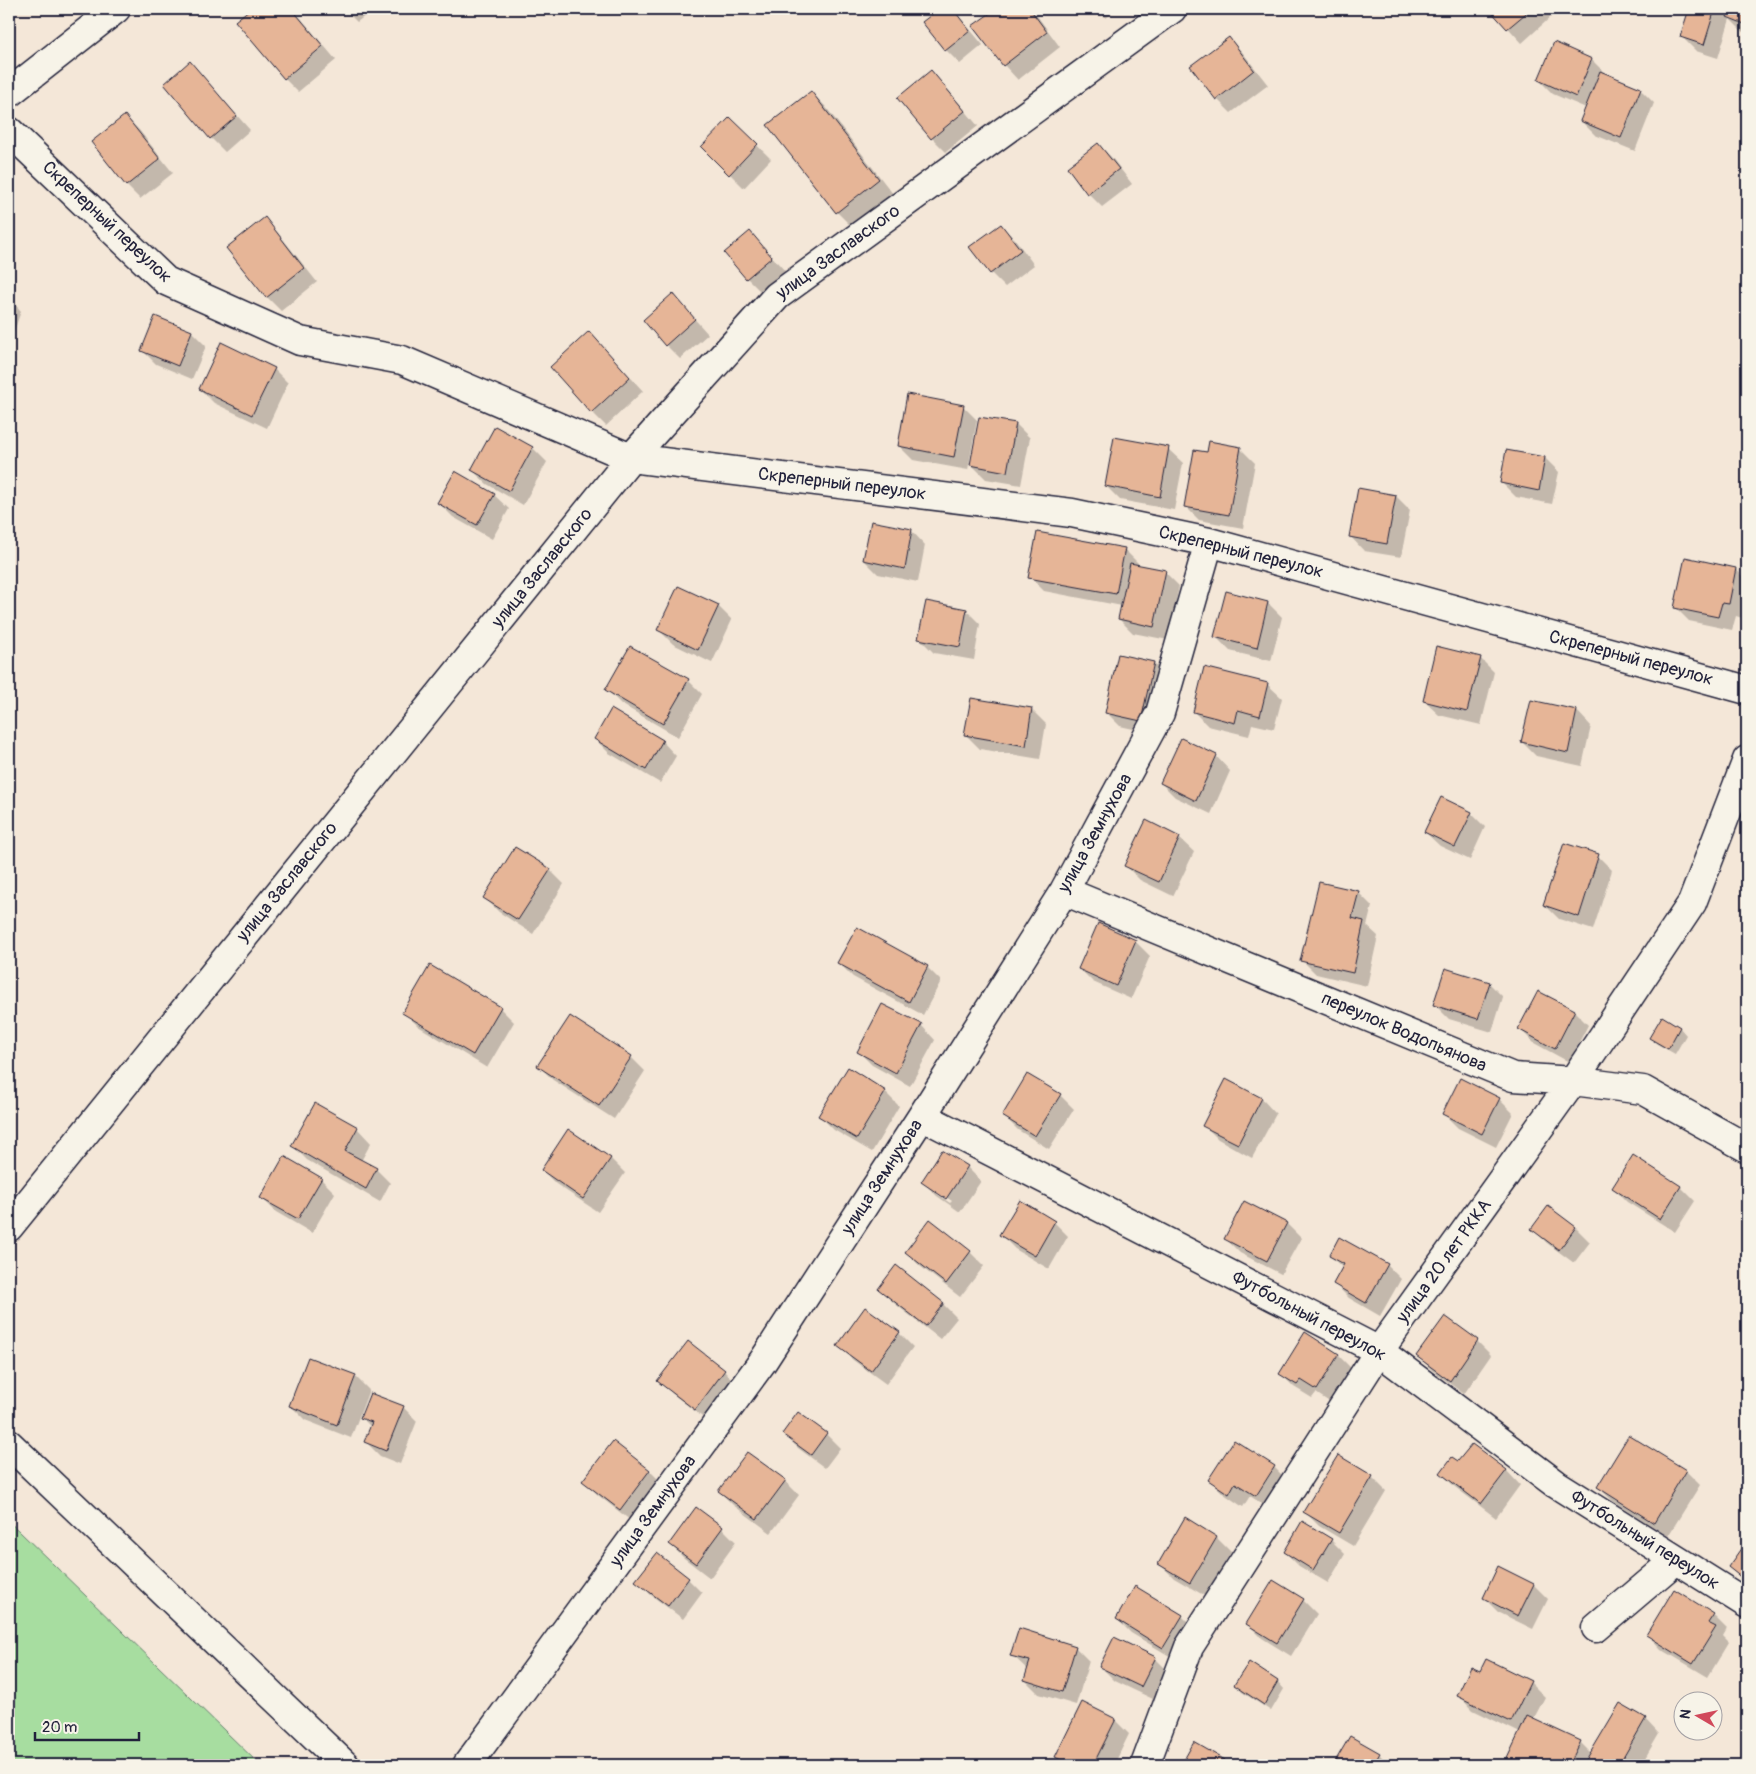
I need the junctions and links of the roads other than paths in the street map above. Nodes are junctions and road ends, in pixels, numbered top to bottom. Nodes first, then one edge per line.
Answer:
1 (116, 9) edge
2 (1172, 9) edge
3 (9, 93) edge
4 (9, 130) edge
5 (631, 458) junction
6 (1210, 542) junction
7 (1747, 690) edge
8 (1747, 760) edge
9 (1064, 891) junction
10 (1573, 1081) junction
11 (922, 1116) junction
12 (1747, 1148) edge
13 (9, 1226) edge
14 (1379, 1351) junction
15 (9, 1444) edge
16 (1676, 1560) junction
17 (1747, 1604) edge
18 (1596, 1628) dead end
19 (345, 1765) edge
20 (467, 1765) edge
21 (1145, 1765) edge

1 - 3 street
2 - 5 street, улица Заславского
4 - 5 street, Скреперный переулок
5 - 6 street, Скреперный переулок
5 - 13 street, улица Заславского
6 - 7 street, Скреперный переулок
6 - 9 street, улица Земнухова
8 - 10 street, улица 20 лет РККА
9 - 10 street, переулок Водопьянова
9 - 11 street, улица Земнухова
10 - 12 street, переулок Водопьянова
10 - 14 street, улица 20 лет РККА
11 - 14 street, Футбольный переулок
11 - 20 street, улица Земнухова
14 - 16 street, Футбольный переулок
14 - 21 street, улица 20 лет РККА
15 - 19 street
16 - 17 street, Футбольный переулок
16 - 18 street

